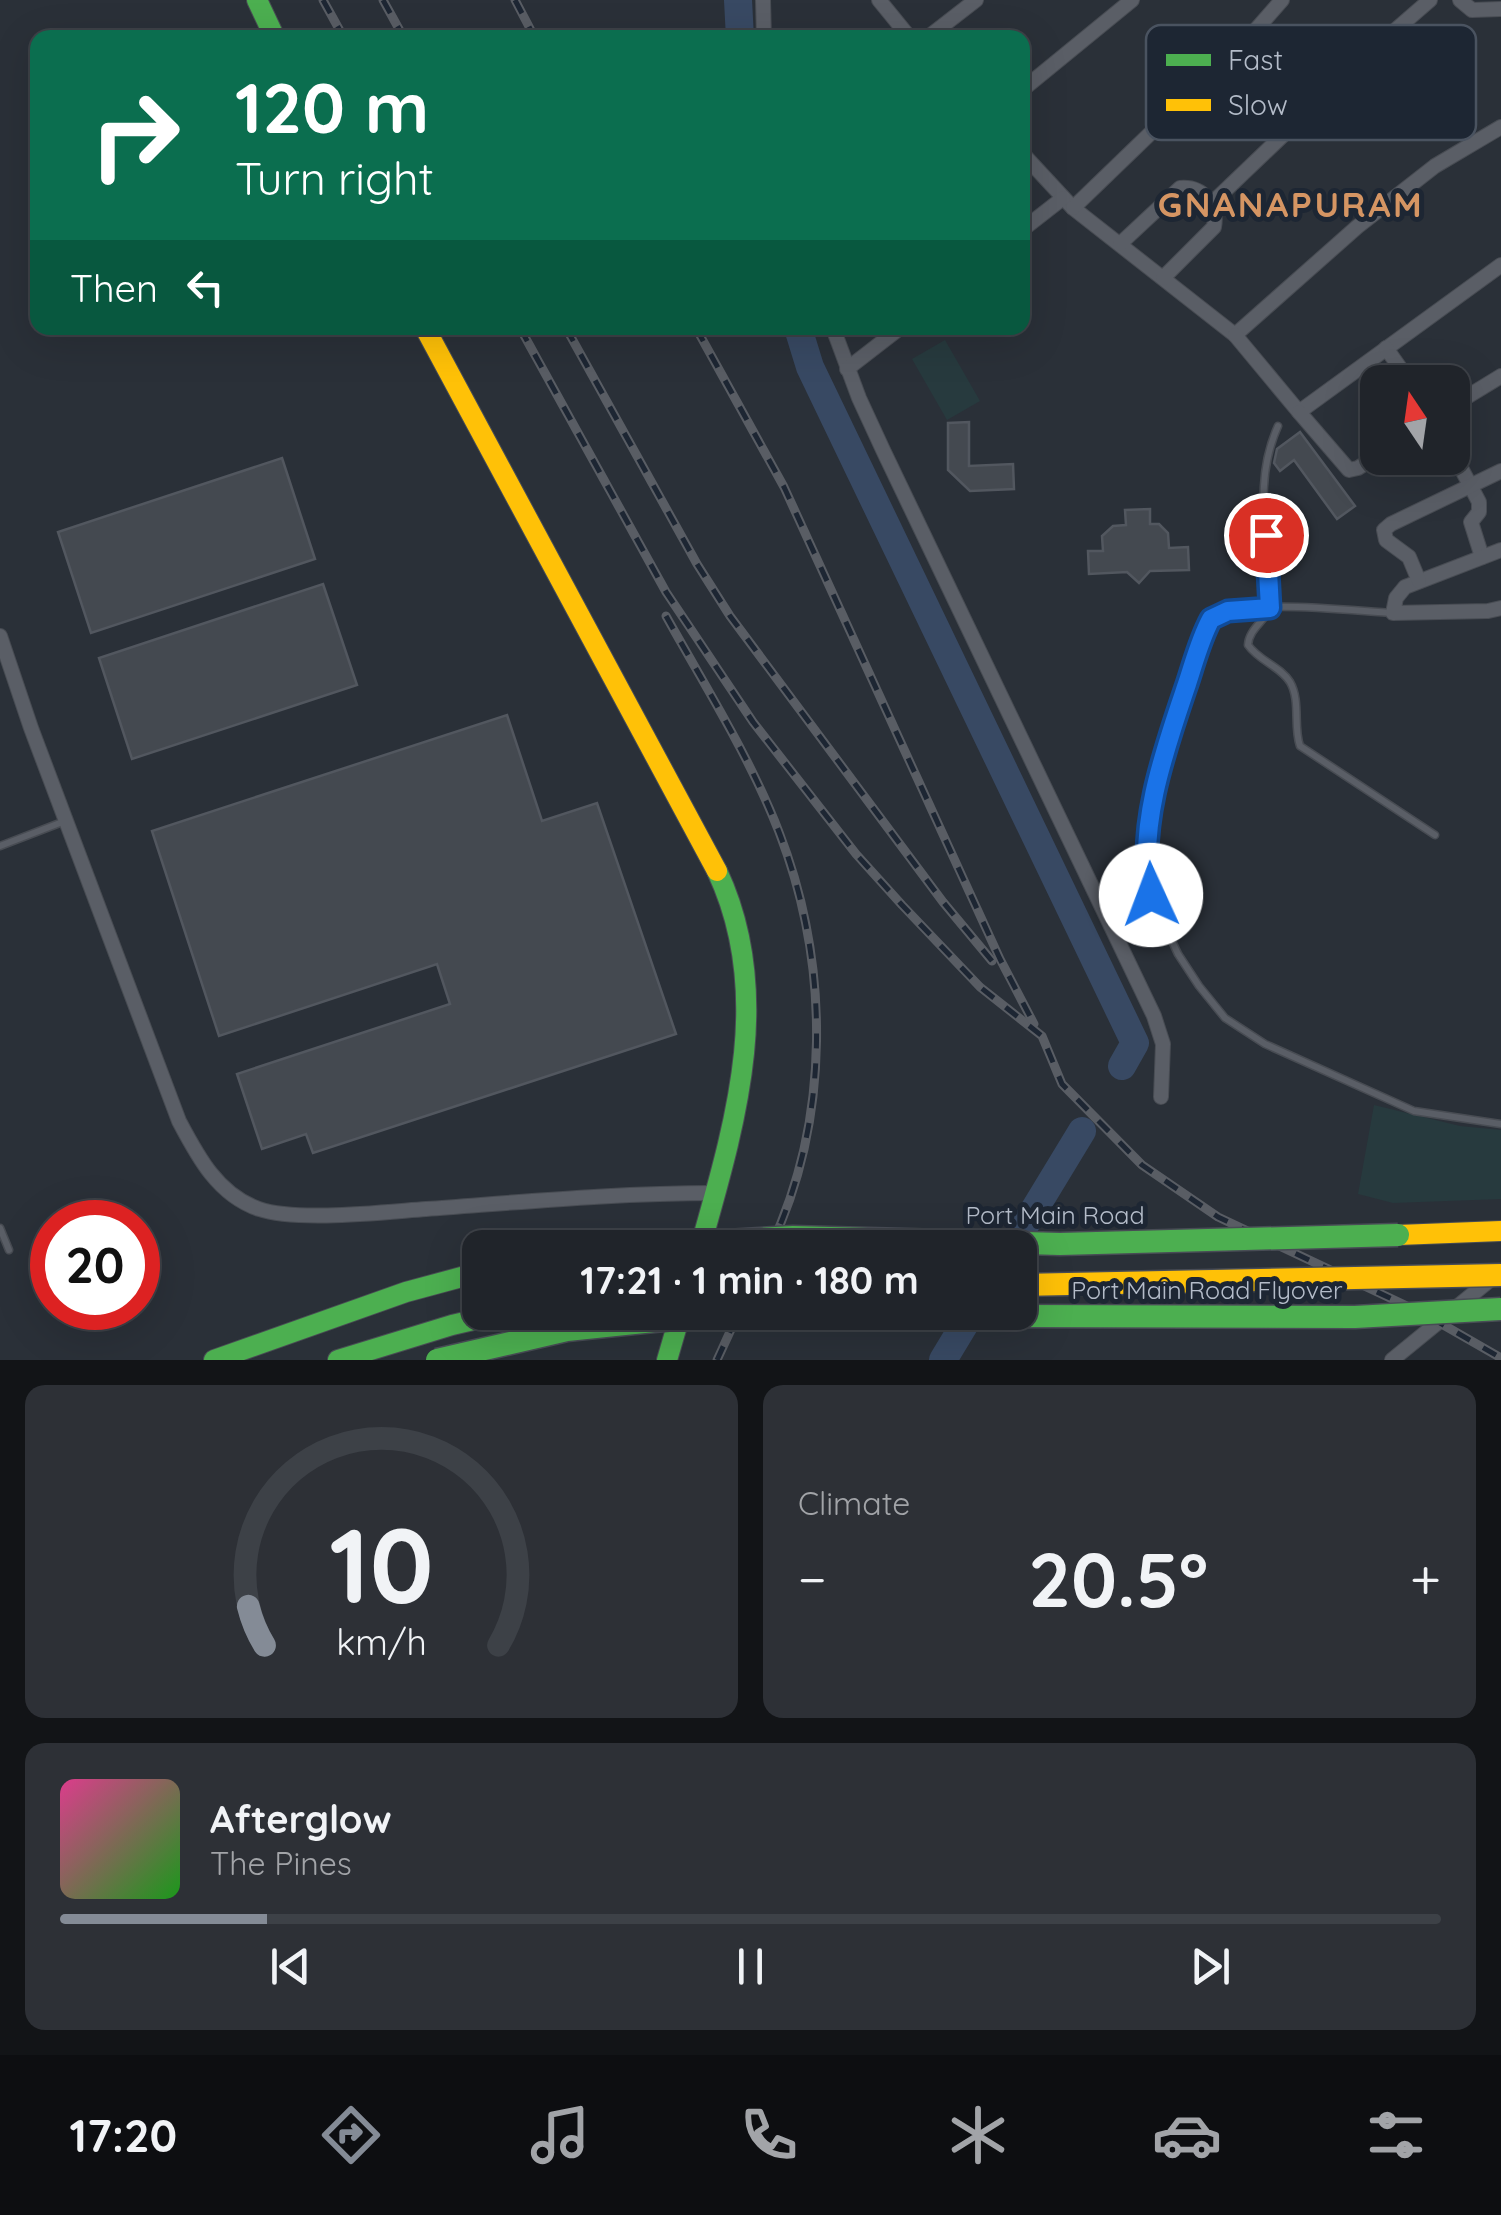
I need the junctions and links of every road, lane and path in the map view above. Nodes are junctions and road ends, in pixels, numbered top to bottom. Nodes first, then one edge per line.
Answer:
1 (257, 0) edge
2 (763, 0) edge
3 (879, 0) edge
4 (976, 0) edge
5 (1132, 0) edge
6 (1282, 0) edge
7 (1430, 0) edge
8 (1460, 0) edge
9 (1501, 9) edge
10 (1260, 25) edge
11 (1401, 25) edge
12 (271, 30) edge
13 (764, 30) edge
14 (903, 30) edge
15 (937, 30) edge
16 (1030, 83) edge
17 (1501, 127) edge
18 (1146, 132) edge
19 (1278, 140) edge
20 (1030, 162) edge
21 (1068, 203) junction
22 (1212, 203) junction
23 (1030, 225) edge
24 (1120, 244) junction
25 (1501, 265) edge
26 (1162, 278) junction
27 (429, 335) edge
28 (835, 335) edge
29 (891, 335) edge
30 (1235, 335) junction
31 (1386, 348) junction
32 (1398, 365) edge
33 (847, 369) junction
34 (1501, 376) edge
35 (1470, 395) edge
36 (1299, 412) junction
37 (1278, 426) dead end
38 (1360, 464) edge
39 (1501, 471) edge
40 (1465, 475) edge
41 (1470, 484) junction
42 (1501, 550) edge
43 (1482, 557) junction
44 (1419, 581) junction
45 (1270, 608) junction
46 (1501, 608) edge
47 (1393, 613) junction
48 (1, 645) edge
49 (66, 820) junction
50 (1435, 835) dead end
51 (0, 846) edge
52 (1161, 1097) dead end
53 (1501, 1124) edge
54 (715, 1194) junction
55 (0, 1228) edge
56 (705, 1230) edge
57 (1501, 1230) edge
58 (1037, 1243) edge
59 (9, 1250) dead end
60 (1501, 1273) edge
61 (462, 1277) edge
62 (1037, 1285) edge
63 (1501, 1309) edge
64 (462, 1322) edge
65 (676, 1330) edge
66 (214, 1360) edge
67 (338, 1360) edge
68 (437, 1360) edge
69 (667, 1360) edge
70 (1392, 1360) edge

1 - 12 main road
2 - 13 street
3 - 14 street
4 - 15 street
5 - 16 street
6 - 10 street
7 - 11 street
8 - 9 street
17 - 30 street
18 - 21 street
19 - 22 street
20 - 21 street
21 - 23 street
21 - 24 street
22 - 24 street
22 - 26 street
24 - 26 street
25 - 31 street
26 - 30 street
27 - 54 main road
28 - 33 street
29 - 33 street
30 - 36 street
31 - 32 street
31 - 36 street
33 - 52 street
34 - 35 street
36 - 38 street
37 - 45 lane
39 - 41 street
40 - 41 street
41 - 43 street
41 - 44 street
42 - 43 street
43 - 44 street
44 - 47 street
45 - 47 lane
45 - 50 lane
45 - 53 lane
46 - 47 street
48 - 49 street
49 - 51 lane
49 - 54 street
54 - 56 main road
55 - 59 lane
57 - 58 main road, Port Main Road, bridge
60 - 62 main road, Port Main Road Flyover, bridge
60 - 70 street
61 - 66 main road
63 - 68 main road, Port Main Road Flyover, bridge
64 - 67 main road
65 - 69 main road

